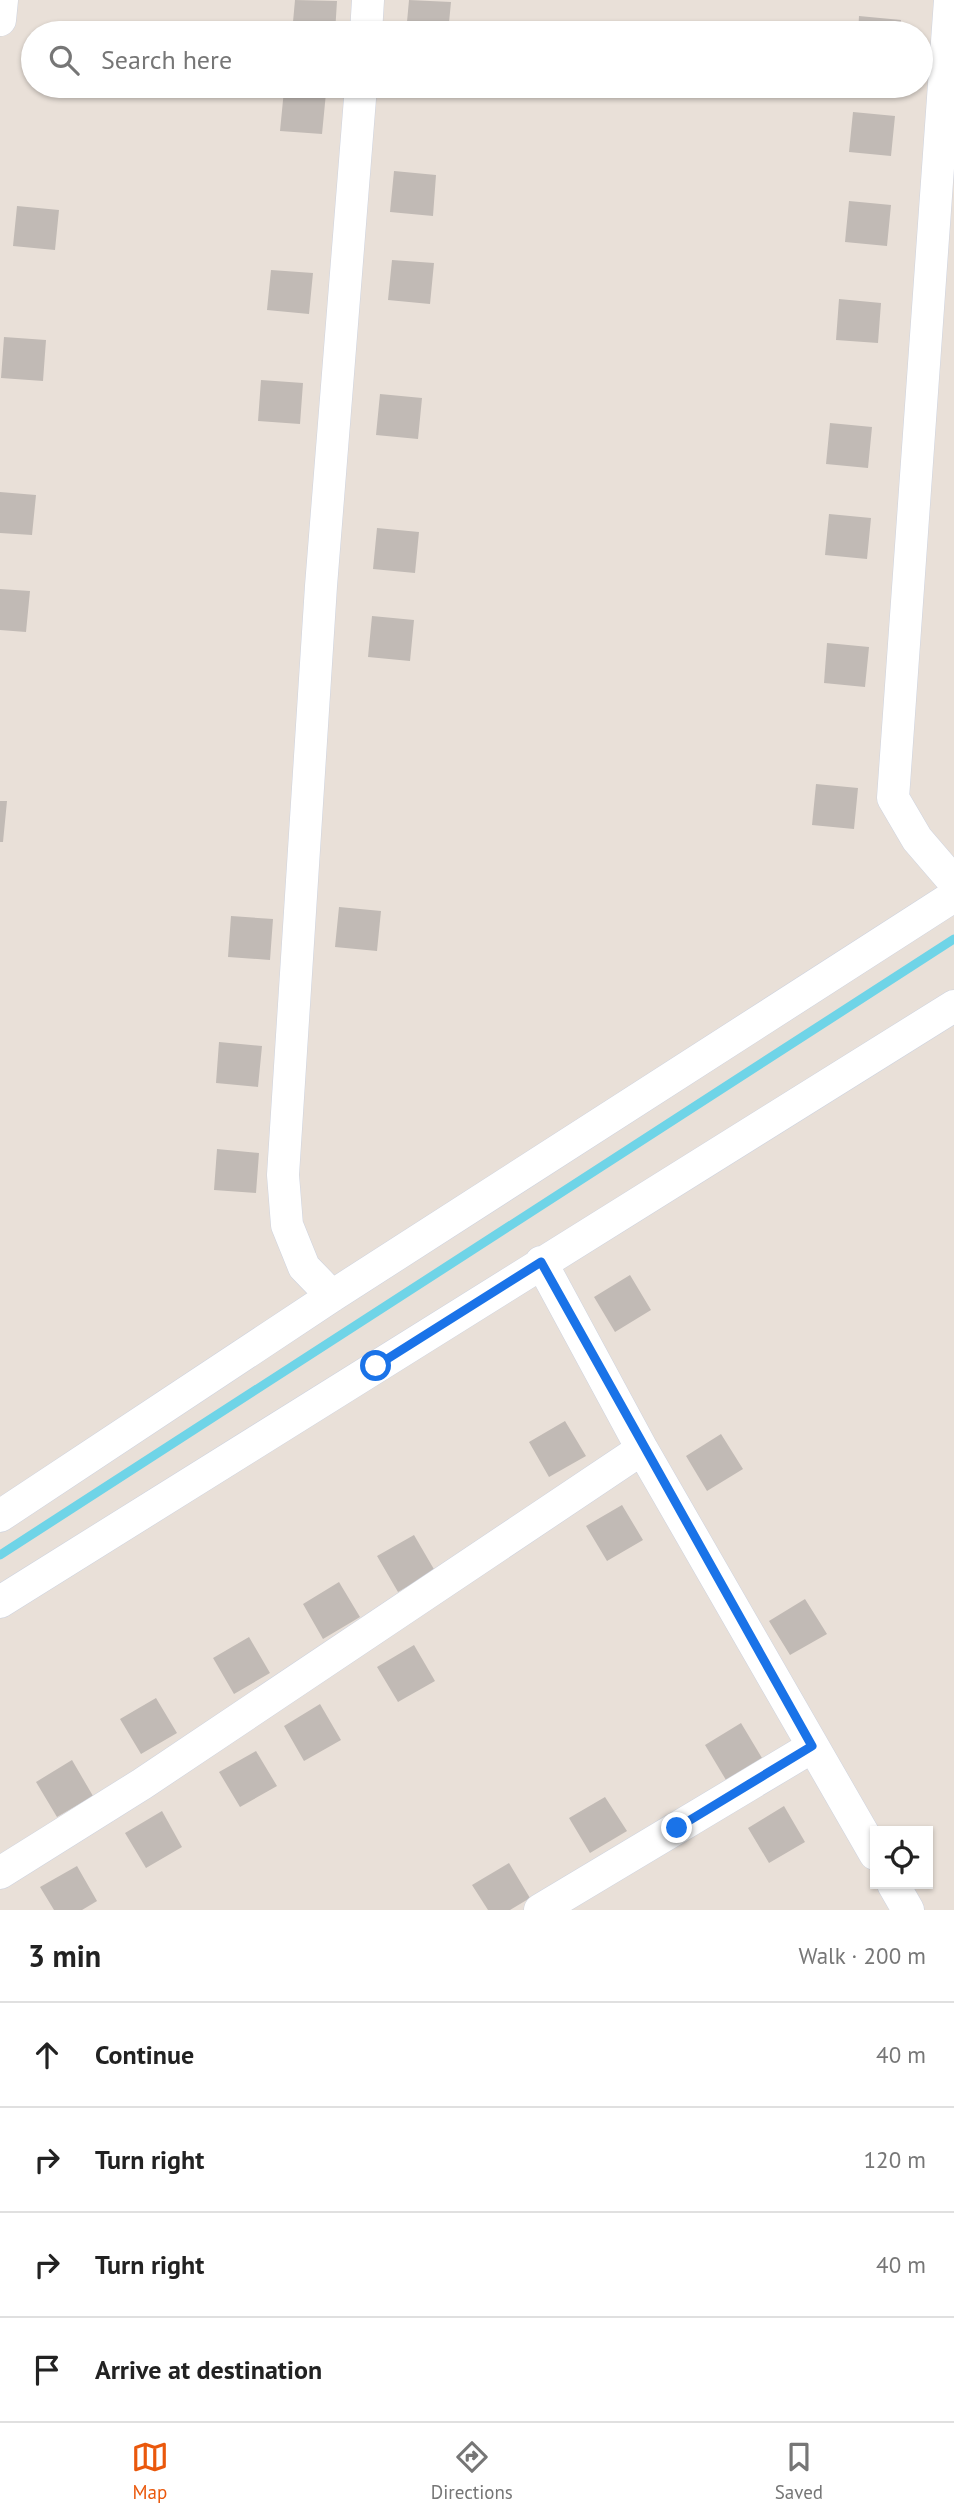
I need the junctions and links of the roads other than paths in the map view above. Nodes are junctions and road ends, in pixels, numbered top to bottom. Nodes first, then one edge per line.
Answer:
1 (2, 0) edge
2 (368, 0) edge
3 (950, 0) edge
4 (0, 20) edge
5 (367, 21) edge
6 (360, 98) edge
7 (954, 882) edge
8 (954, 896) edge
9 (954, 1006) edge
10 (541, 1262) junction
11 (332, 1296) junction
12 (642, 1449) junction
13 (0, 1516) edge
14 (0, 1602) edge
15 (812, 1746) junction
16 (870, 1845) edge
17 (0, 1873) edge
18 (896, 1889) edge
19 (540, 1910) edge
20 (908, 1910) edge

1 - 4 street
2 - 5 street
3 - 7 street
6 - 11 street
8 - 11 street
9 - 10 street
10 - 12 street
10 - 14 street
11 - 13 street
12 - 15 street
12 - 17 street
15 - 16 street
15 - 19 street
18 - 20 street

